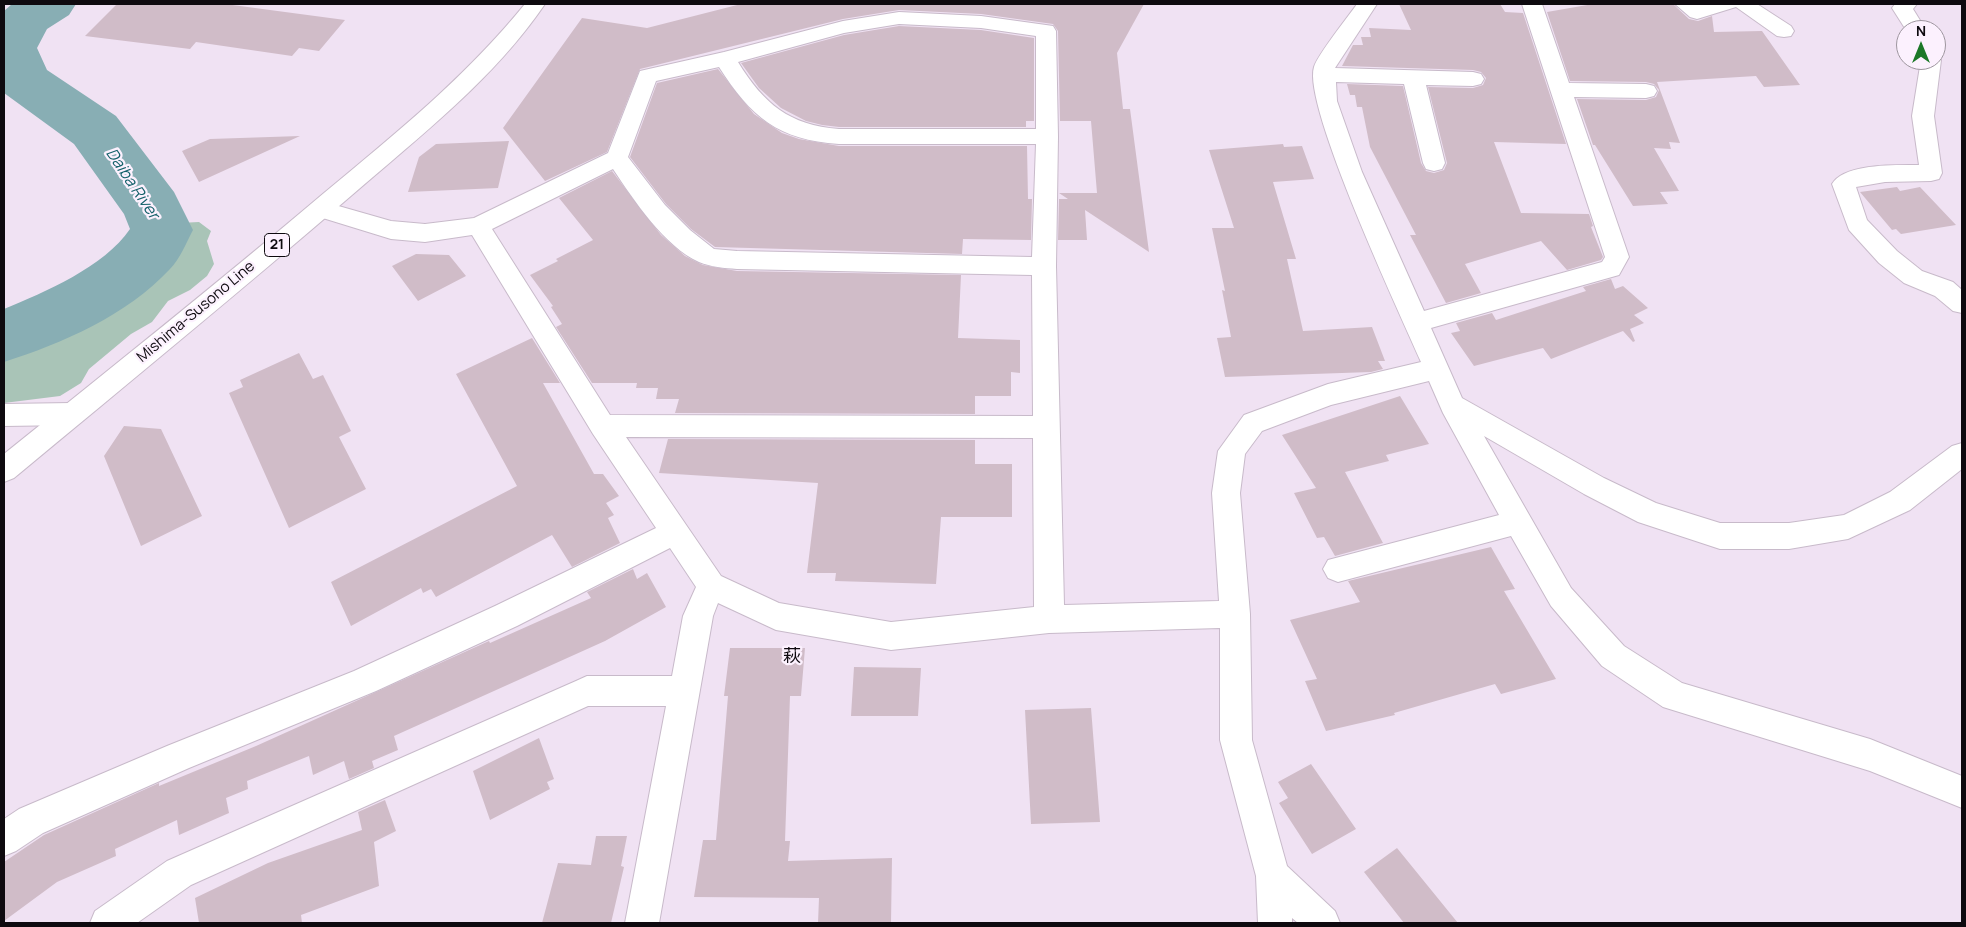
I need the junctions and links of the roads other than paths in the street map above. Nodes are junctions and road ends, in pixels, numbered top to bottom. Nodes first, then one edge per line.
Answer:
1 (535, 4) edge
2 (859, 4) edge
3 (1367, 4) edge
4 (1532, 4) edge
5 (1685, 4) edge
6 (1728, 4) edge
7 (1744, 4) edge
8 (1907, 4) edge
9 (1908, 20) edge
10 (843, 27) junction
11 (1784, 31) dead end
12 (725, 59) junction
13 (1930, 70) edge
14 (1324, 75) junction
15 (1413, 77) junction
16 (1473, 79) dead end
17 (1560, 90) junction
18 (1646, 91) dead end
19 (1047, 137) junction
20 (617, 158) junction
21 (1434, 163) dead end
22 (321, 209) junction
23 (478, 226) junction
24 (1044, 266) junction
25 (1962, 304) edge
26 (1417, 322) junction
27 (1436, 369) junction
28 (1452, 405) junction
29 (72, 414) junction
30 (4, 415) edge
31 (603, 426) junction
32 (1046, 427) junction
33 (1962, 454) edge
34 (4, 470) edge
35 (1519, 522) junction
36 (675, 532) junction
37 (1338, 569) dead end
38 (711, 585) junction
39 (1235, 614) junction
40 (1049, 619) junction
41 (683, 692) junction
42 (1962, 792) edge
43 (4, 839) edge
44 (1273, 876) junction
45 (107, 923) edge
46 (642, 923) edge
47 (1275, 923) edge
48 (1289, 923) edge
49 (1323, 923) edge

1 - 22 street, Mishima-Susono Line / 21
2 - 10 street
3 - 14 street
4 - 17 street
5 - 6 street
7 - 11 street
8 - 9 street
10 - 12 street
10 - 19 street
12 - 19 street
12 - 20 street
13 - 25 street
14 - 15 street
14 - 26 street
15 - 16 street
15 - 21 street
17 - 18 street
17 - 26 street
19 - 24 street
20 - 23 street
20 - 24 street
22 - 23 street
22 - 29 street, Mishima-Susono Line / 21
23 - 31 street
24 - 32 street
26 - 27 street
27 - 28 street
27 - 39 street
28 - 33 street
28 - 35 street
29 - 30 street
29 - 34 street, Mishima-Susono Line / 21
31 - 32 street
31 - 36 street
32 - 40 street
35 - 37 street
35 - 42 street
36 - 38 street
36 - 43 street
38 - 40 street
38 - 41 street
39 - 40 street
39 - 44 street
41 - 45 street
41 - 46 street
44 - 47 street
44 - 48 street
44 - 49 street

